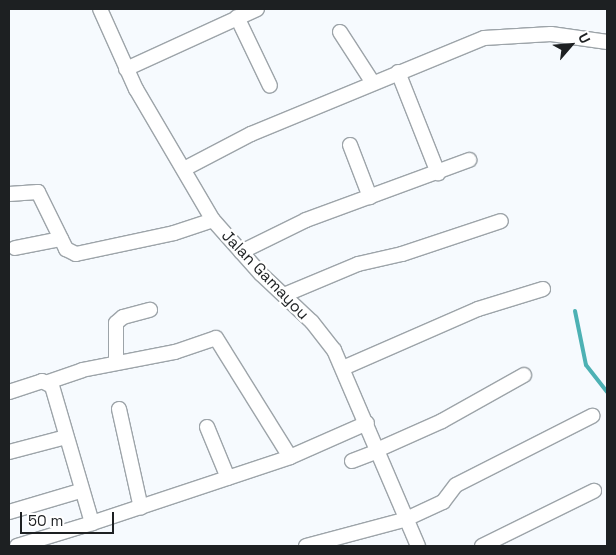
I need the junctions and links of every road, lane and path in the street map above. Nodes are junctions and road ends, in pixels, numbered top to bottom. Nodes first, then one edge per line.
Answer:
1 (100, 9) edge
2 (254, 9) edge
3 (237, 17) junction
4 (340, 32) dead end
5 (607, 42) edge
6 (126, 69) junction
7 (398, 72) junction
8 (373, 83) junction
9 (270, 86) dead end
10 (350, 144) dead end
11 (469, 160) dead end
12 (184, 169) junction
13 (438, 173) junction
14 (9, 194) edge
15 (370, 197) junction
16 (213, 220) junction
17 (500, 221) dead end
18 (62, 239) junction
19 (15, 248) dead end
20 (241, 252) junction
21 (543, 288) dead end
22 (284, 295) junction
23 (150, 310) dead end
24 (116, 363) junction
25 (343, 368) junction
26 (524, 375) dead end
27 (48, 382) junction
28 (9, 392) edge
29 (119, 409) dead end
30 (592, 416) dead end
31 (367, 423) junction
32 (207, 427) dead end
33 (66, 437) junction
34 (377, 450) junction
35 (9, 452) edge
36 (290, 457) junction
37 (352, 461) dead end
38 (228, 478) junction
39 (80, 491) junction
40 (594, 491) dead end
41 (141, 508) junction
42 (9, 512) edge
43 (404, 520) junction
44 (92, 524) junction
45 (18, 546) edge
46 (306, 546) edge
47 (418, 546) edge
48 (482, 546) edge

1 - 6 street, Jalan Gamayou
2 - 3 street
3 - 6 street
3 - 9 street
4 - 8 street
5 - 7 street
6 - 12 street, Jalan Gamayou
7 - 8 street
7 - 13 street
8 - 12 street
10 - 15 street
11 - 13 street
12 - 16 street, Jalan Gamayou
13 - 15 street
14 - 18 street
15 - 20 street
16 - 18 street
16 - 20 street, Jalan Gamayou
17 - 22 street
18 - 19 street
20 - 22 street, Jalan Gamayou
21 - 25 street
22 - 25 street, Jalan Gamayou
23 - 24 street
24 - 27 street
24 - 36 street
25 - 31 street, Jalan Gamayou
26 - 34 street
27 - 28 street
27 - 33 street
29 - 41 street
30 - 43 street
31 - 34 street, Jalan Gamayou
31 - 36 street
32 - 38 street
33 - 35 street
33 - 39 street
34 - 37 street
34 - 43 street, Jalan Gamayou
36 - 38 street
38 - 41 street
39 - 42 street
39 - 44 street
40 - 48 street
41 - 44 street
43 - 46 street
43 - 47 street, Jalan Gamayou
44 - 45 street

